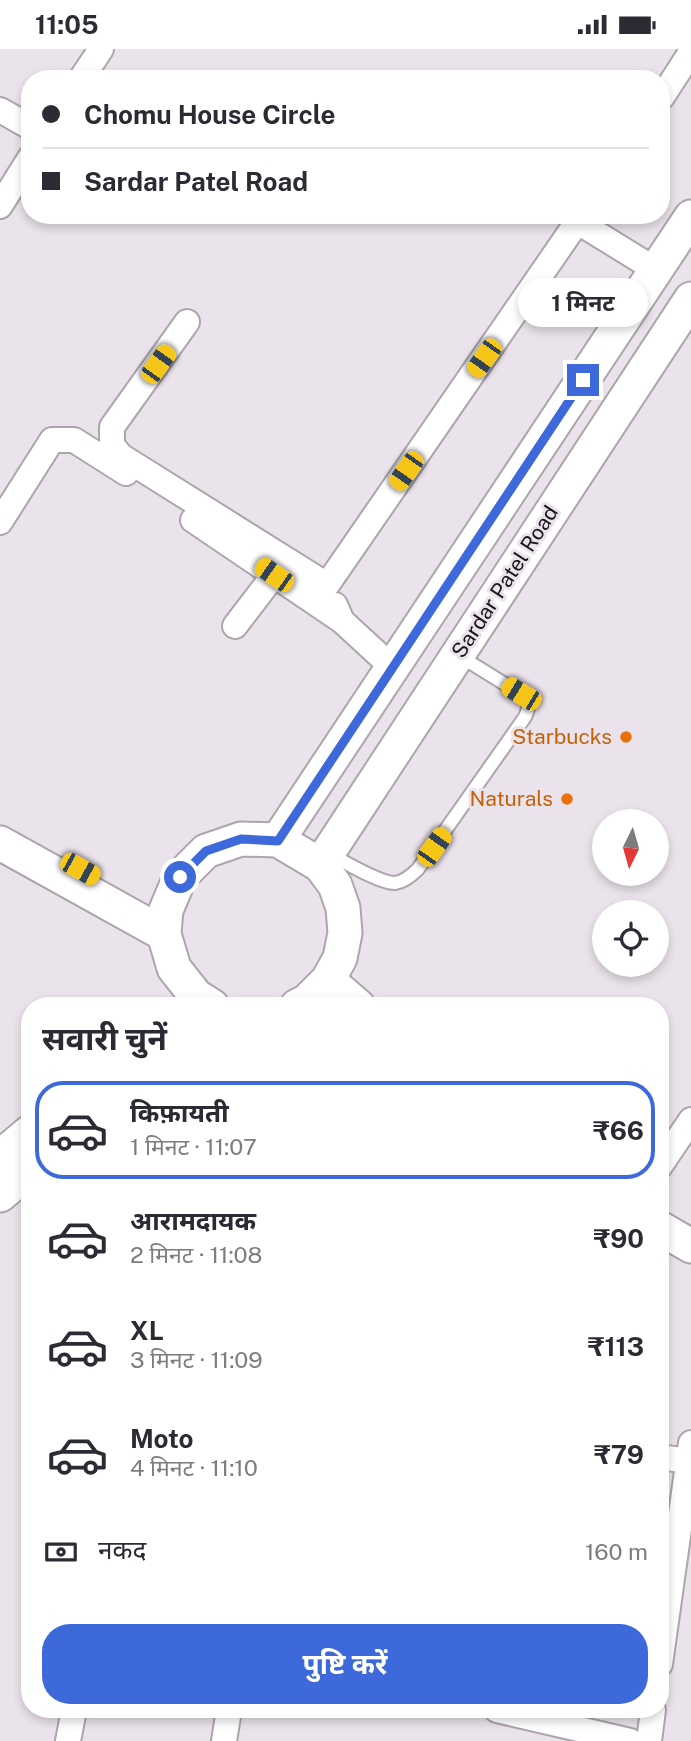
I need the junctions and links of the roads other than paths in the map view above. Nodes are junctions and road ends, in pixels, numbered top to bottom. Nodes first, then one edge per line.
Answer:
1 (101, 49) edge
2 (691, 52) edge
3 (87, 70) edge
4 (670, 84) edge
5 (0, 110) edge
6 (21, 122) edge
7 (21, 173) edge
8 (0, 207) edge
9 (691, 217) edge
10 (577, 224) edge
11 (588, 224) edge
12 (656, 269) junction
13 (691, 299) edge
14 (187, 322) dead end
15 (0, 522) edge
16 (274, 575) junction
17 (327, 585) junction
18 (342, 621) junction
19 (235, 626) dead end
20 (458, 655) junction
21 (393, 668) junction
22 (0, 824) edge
23 (278, 841) junction
24 (0, 843) edge
25 (324, 859) junction
26 (165, 922) junction
27 (328, 980) junction
28 (193, 997) edge
29 (311, 997) edge
30 (348, 997) edge
31 (691, 1120) edge
32 (21, 1140) edge
33 (669, 1153) edge
34 (0, 1157) edge
35 (21, 1178) edge
36 (0, 1195) edge
37 (669, 1233) edge
38 (691, 1246) edge
39 (690, 1452) edge
40 (669, 1456) edge
41 (669, 1600) edge
42 (72, 1718) edge
43 (228, 1718) edge
44 (532, 1718) edge
45 (652, 1718) edge
46 (68, 1741) edge
47 (224, 1741) edge
48 (631, 1741) edge
49 (649, 1741) edge

1 - 3 street
2 - 4 street
5 - 6 street
7 - 8 street
9 - 12 street
10 - 17 street
11 - 12 street
12 - 21 street
13 - 20 street, Sardar Patel Road
14 - 17 street
15 - 16 street
16 - 18 street
16 - 19 street
17 - 18 street
18 - 21 street
20 - 25 street, Sardar Patel Road
20 - 25 lane
21 - 23 street
22 - 26 street
23 - 25 street
23 - 26 street
24 - 26 street
25 - 27 street
26 - 28 street
27 - 29 street
27 - 30 street
31 - 33 street
32 - 34 street
35 - 36 street
37 - 38 street
39 - 40 street
39 - 41 street
42 - 46 street
43 - 47 street
44 - 48 street
45 - 49 street

